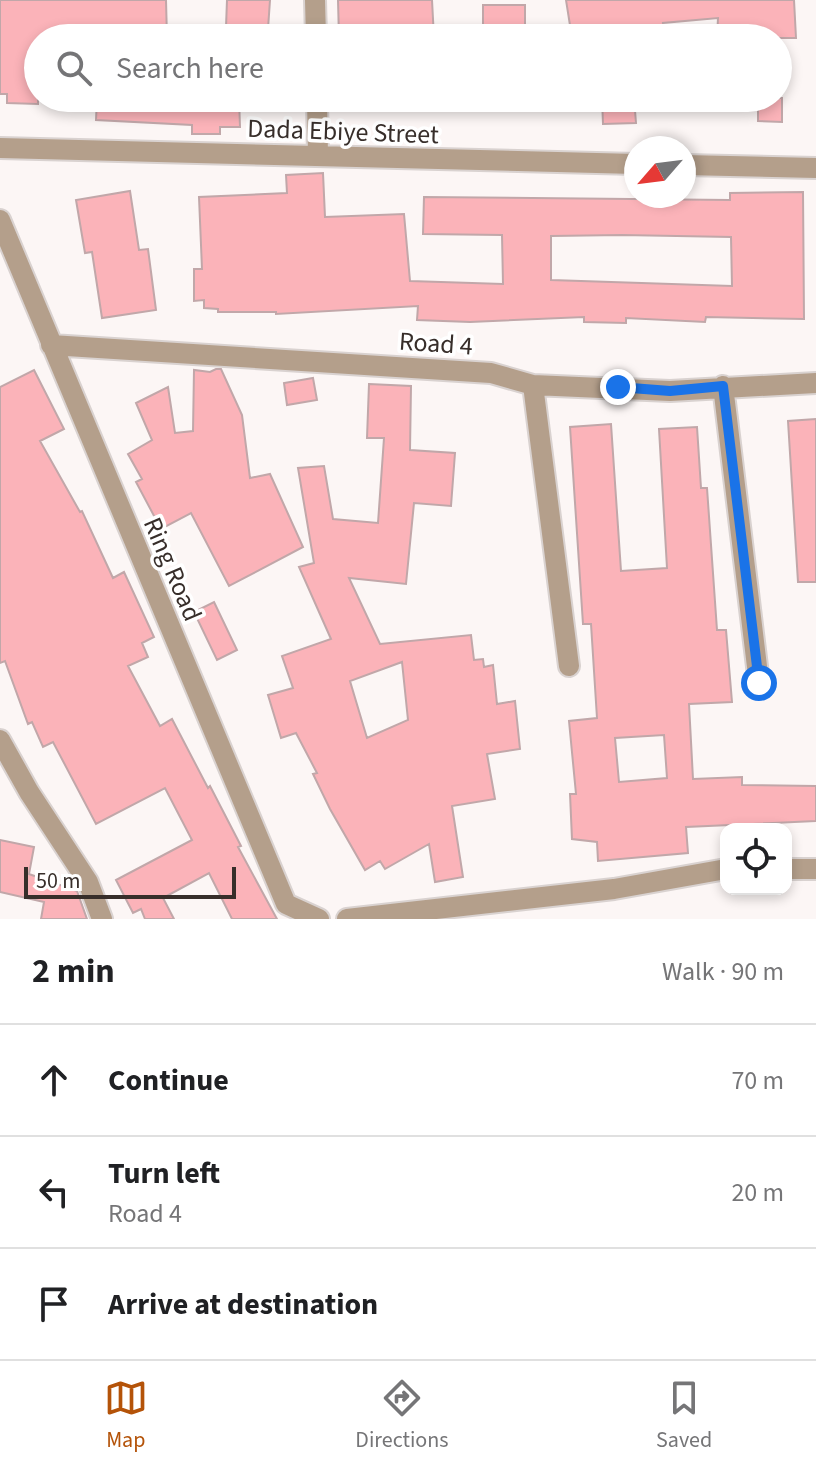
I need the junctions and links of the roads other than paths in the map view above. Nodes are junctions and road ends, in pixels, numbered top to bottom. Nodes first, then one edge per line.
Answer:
1 (315, 0) edge
2 (316, 24) edge
3 (317, 112) edge
4 (0, 148) edge
5 (318, 156) junction
6 (624, 164) edge
7 (696, 165) edge
8 (816, 168) edge
9 (0, 220) edge
10 (51, 345) junction
11 (816, 383) edge
12 (533, 385) junction
13 (723, 386) junction
14 (569, 666) dead end
15 (759, 683) dead end
16 (0, 740) edge
17 (792, 869) edge
18 (816, 869) edge
19 (720, 870) edge
20 (102, 919) edge
21 (319, 919) edge
22 (347, 919) edge

1 - 2 street
3 - 5 street
4 - 5 street, Dada Ebiye Street
5 - 6 street, Dada Ebiye Street
7 - 8 street
9 - 10 street, Ring Road
10 - 12 street, Road 4
10 - 21 street, Ring Road
11 - 13 street, Road 4
12 - 13 street, Road 4
12 - 14 street
13 - 15 street
16 - 20 street
17 - 18 street
19 - 22 street

